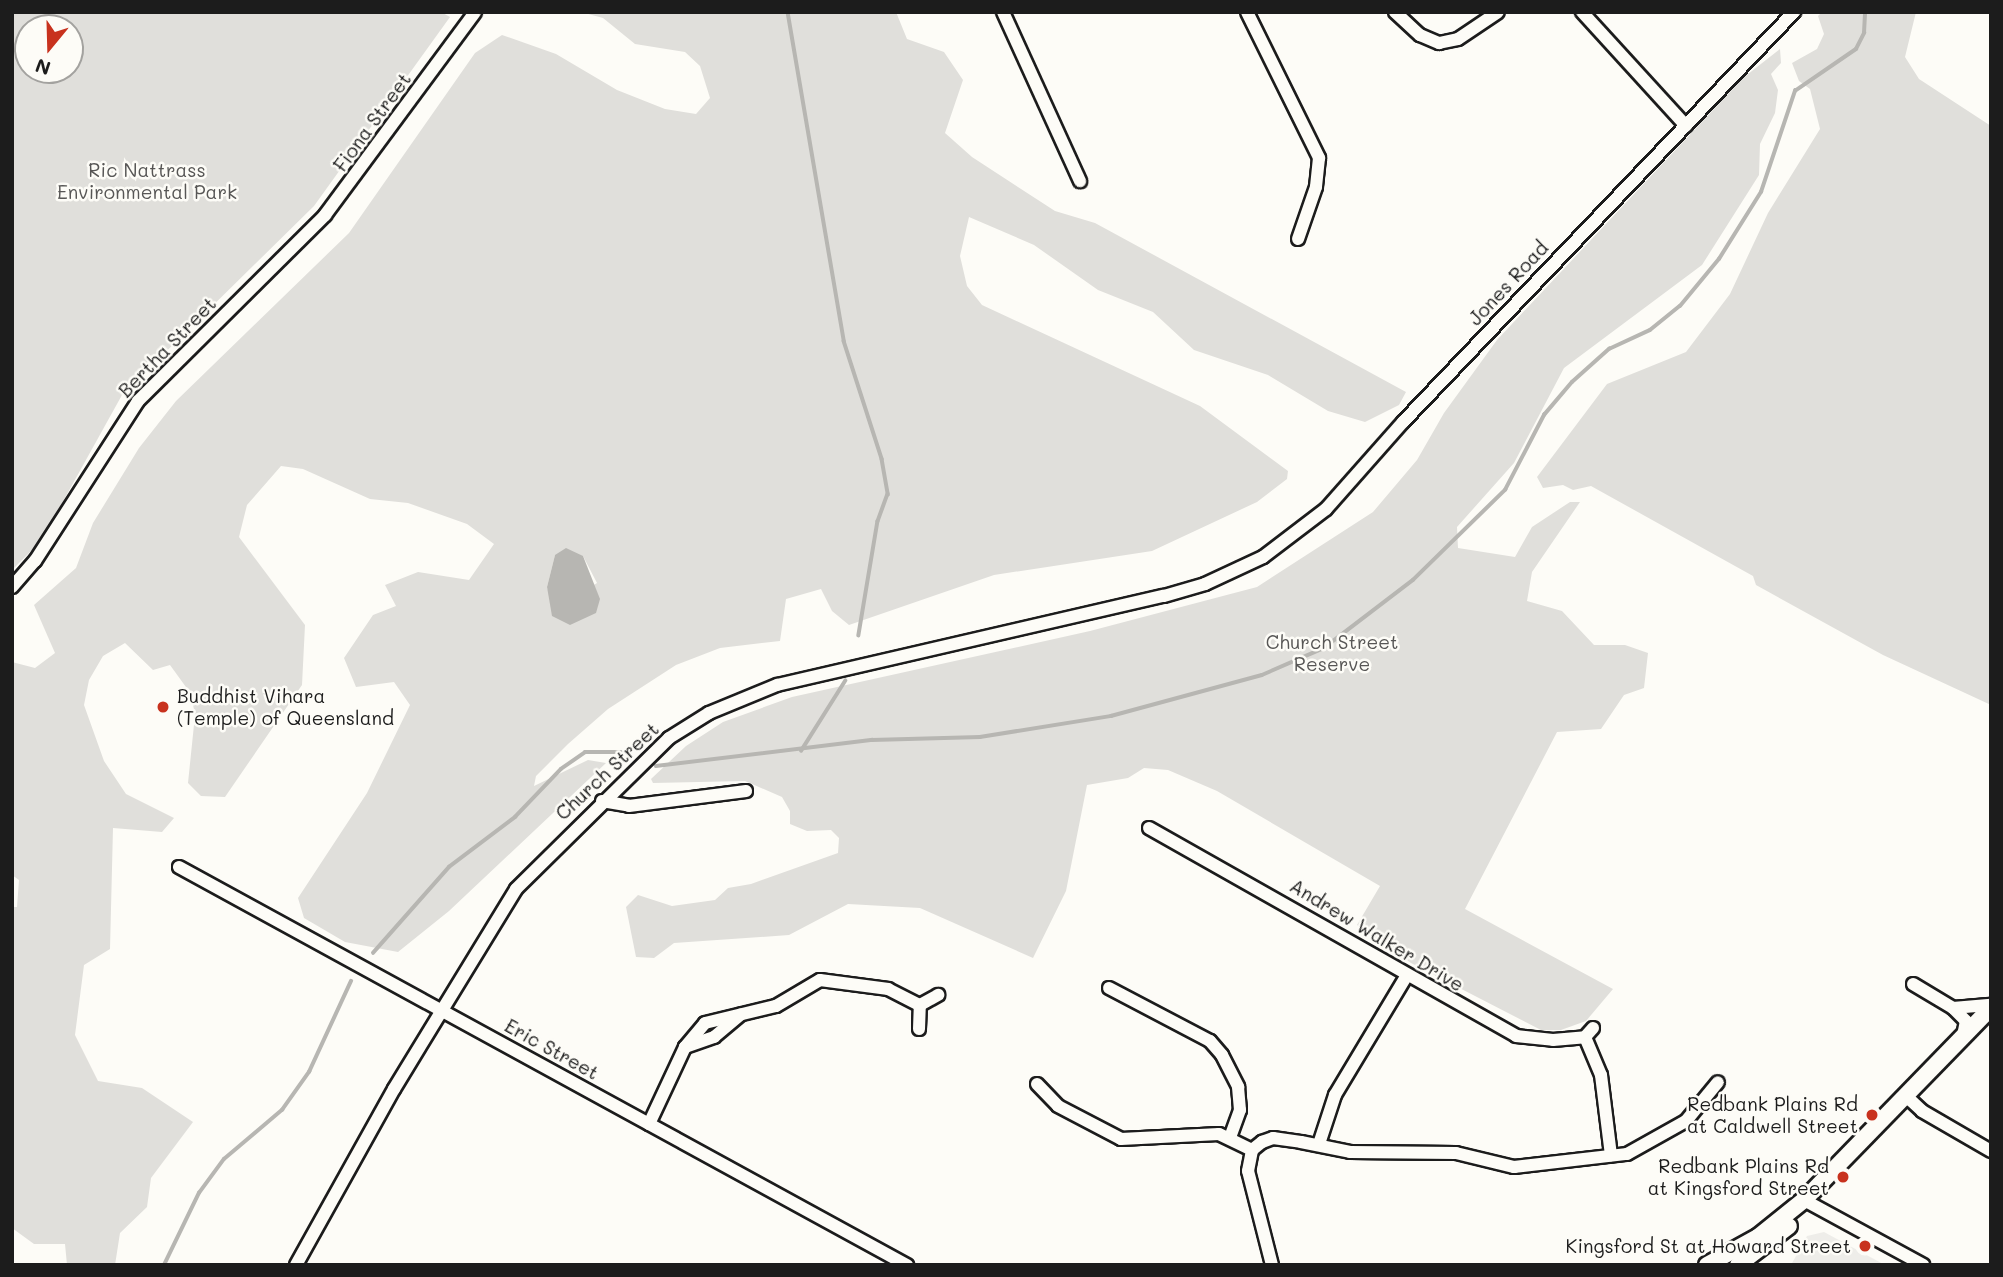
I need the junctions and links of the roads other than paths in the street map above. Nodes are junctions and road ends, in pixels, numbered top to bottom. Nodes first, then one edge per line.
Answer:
1 (475, 12) edge
2 (1003, 12) edge
3 (1247, 12) edge
4 (1395, 12) edge
5 (1498, 12) edge
6 (1581, 12) edge
7 (1794, 12) edge
8 (1686, 126) junction
9 (1080, 181) dead end
10 (1298, 239) dead end
11 (293, 250) joint
12 (1241, 568) joint
13 (12, 587) edge
14 (746, 790) dead end
15 (602, 801) junction
16 (1149, 828) dead end
17 (179, 867) dead end
18 (1406, 977) junction
19 (1913, 984) dead end
20 (1109, 988) dead end
21 (938, 995) dead end
22 (919, 1005) junction
23 (1953, 1007) junction
24 (1991, 1007) edge
25 (444, 1011) junction
26 (919, 1029) dead end
27 (1963, 1036) junction
28 (1718, 1083) dead end
29 (1037, 1084) dead end
30 (1905, 1095) junction
31 (649, 1124) junction
32 (1230, 1138) junction
33 (1320, 1144) junction
34 (1252, 1150) junction
35 (1991, 1152) edge
36 (1611, 1155) junction
37 (1804, 1200) junction
38 (1919, 1264) edge
39 (296, 1265) edge
40 (906, 1265) edge
41 (1272, 1265) edge
42 (1707, 1265) edge
43 (1738, 1265) edge

1 - 11 street, Fiona Street
2 - 9 street
3 - 10 street
4 - 5 street
6 - 8 street
7 - 8 street, Jones Road
8 - 12 street, Jones Road
11 - 13 street, Bertha Street
12 - 15 street, Church Street
14 - 15 street
15 - 25 street, Church Street
16 - 18 street, Andrew Walker Drive
17 - 25 street, Eric Street
18 - 33 street
18 - 36 street, Andrew Walker Drive
19 - 23 street
20 - 32 street
21 - 22 street
22 - 26 street
22 - 31 street
23 - 24 street
23 - 27 street
24 - 27 main road
25 - 31 street, Eric Street
25 - 39 street, Church Street
27 - 30 main road
28 - 36 street
29 - 32 street
30 - 35 street
30 - 37 main road
31 - 40 street, Eric Street
32 - 34 street
33 - 34 street
33 - 36 street
34 - 41 street
37 - 38 street
37 - 42 main road
37 - 43 main road

